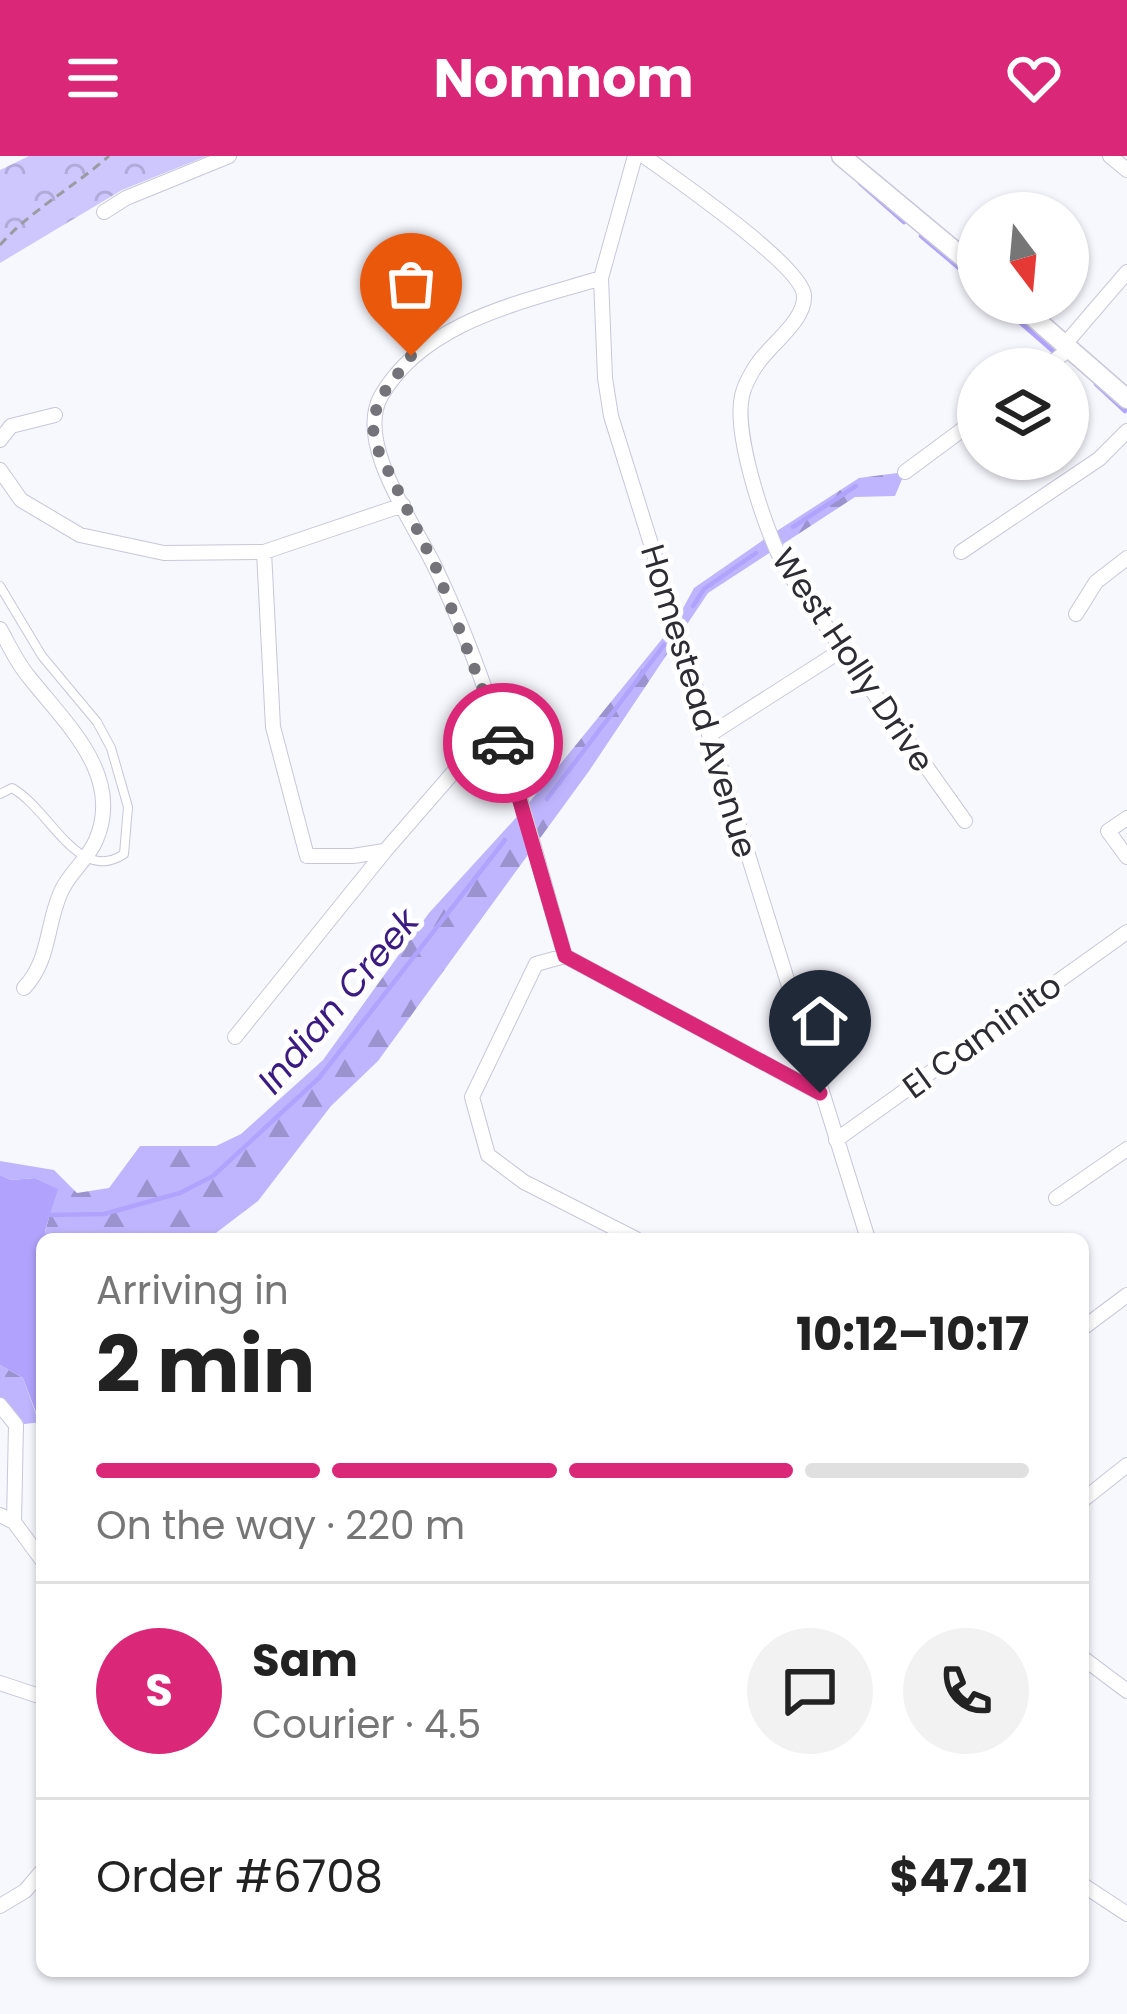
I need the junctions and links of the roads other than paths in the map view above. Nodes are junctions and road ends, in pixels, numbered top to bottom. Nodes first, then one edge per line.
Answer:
1 (229, 156) edge
2 (640, 156) edge
3 (841, 156) edge
4 (1110, 156) edge
5 (1127, 170) edge
6 (104, 212) dead end
7 (957, 253) edge
8 (1127, 272) edge
9 (602, 278) junction
10 (1042, 324) edge
11 (1068, 346) junction
12 (1127, 399) edge
13 (55, 415) dead end
14 (1127, 431) edge
15 (957, 434) edge
16 (0, 440) edge
17 (0, 470) edge
18 (905, 472) dead end
19 (403, 505) junction
20 (264, 552) junction
21 (961, 552) dead end
22 (1127, 558) edge
23 (0, 586) edge
24 (1076, 614) dead end
25 (0, 629) edge
26 (842, 650) junction
27 (497, 722) junction
28 (709, 735) junction
29 (0, 794) edge
30 (1127, 818) edge
31 (965, 821) dead end
32 (385, 850) junction
33 (1127, 857) edge
34 (86, 859) junction
35 (1127, 932) edge
36 (565, 956) junction
37 (24, 988) dead end
38 (235, 1037) dead end
39 (820, 1093) junction
40 (836, 1140) junction
41 (1127, 1149) edge
42 (1056, 1198) dead end
43 (624, 1233) edge
44 (866, 1233) edge
45 (1127, 1295) edge
46 (1089, 1324) edge
47 (0, 1405) edge
48 (1127, 1465) edge
49 (1089, 1495) edge
50 (7, 1519) edge
51 (36, 1553) edge
52 (1089, 1663) edge
53 (0, 1683) edge
54 (1126, 1688) edge
55 (36, 1695) edge
56 (36, 1878) edge
57 (1089, 1889) edge
58 (0, 1906) edge
59 (1127, 1914) edge

1 - 6 street
2 - 9 street, Homestead Avenue
2 - 26 street, West Holly Drive
3 - 7 street
4 - 5 street
8 - 11 street
9 - 19 street
9 - 28 street, Homestead Avenue
10 - 11 street
11 - 12 street
13 - 16 street
14 - 21 street
15 - 18 street
17 - 20 street
19 - 20 street
19 - 27 street
20 - 32 street
22 - 24 street
23 - 34 lane
25 - 34 street
26 - 28 street
26 - 31 street, West Holly Drive
27 - 32 street
27 - 36 street
28 - 39 street, Homestead Avenue
29 - 34 lane
30 - 33 street
32 - 38 street
34 - 37 street
35 - 40 street, El Caminito
36 - 39 street
36 - 43 street
39 - 40 street, Homestead Avenue
40 - 44 street, Homestead Avenue
41 - 42 street
45 - 46 street
47 - 50 street
48 - 49 street
50 - 51 street
52 - 54 street
53 - 55 street
56 - 58 street
57 - 59 street

